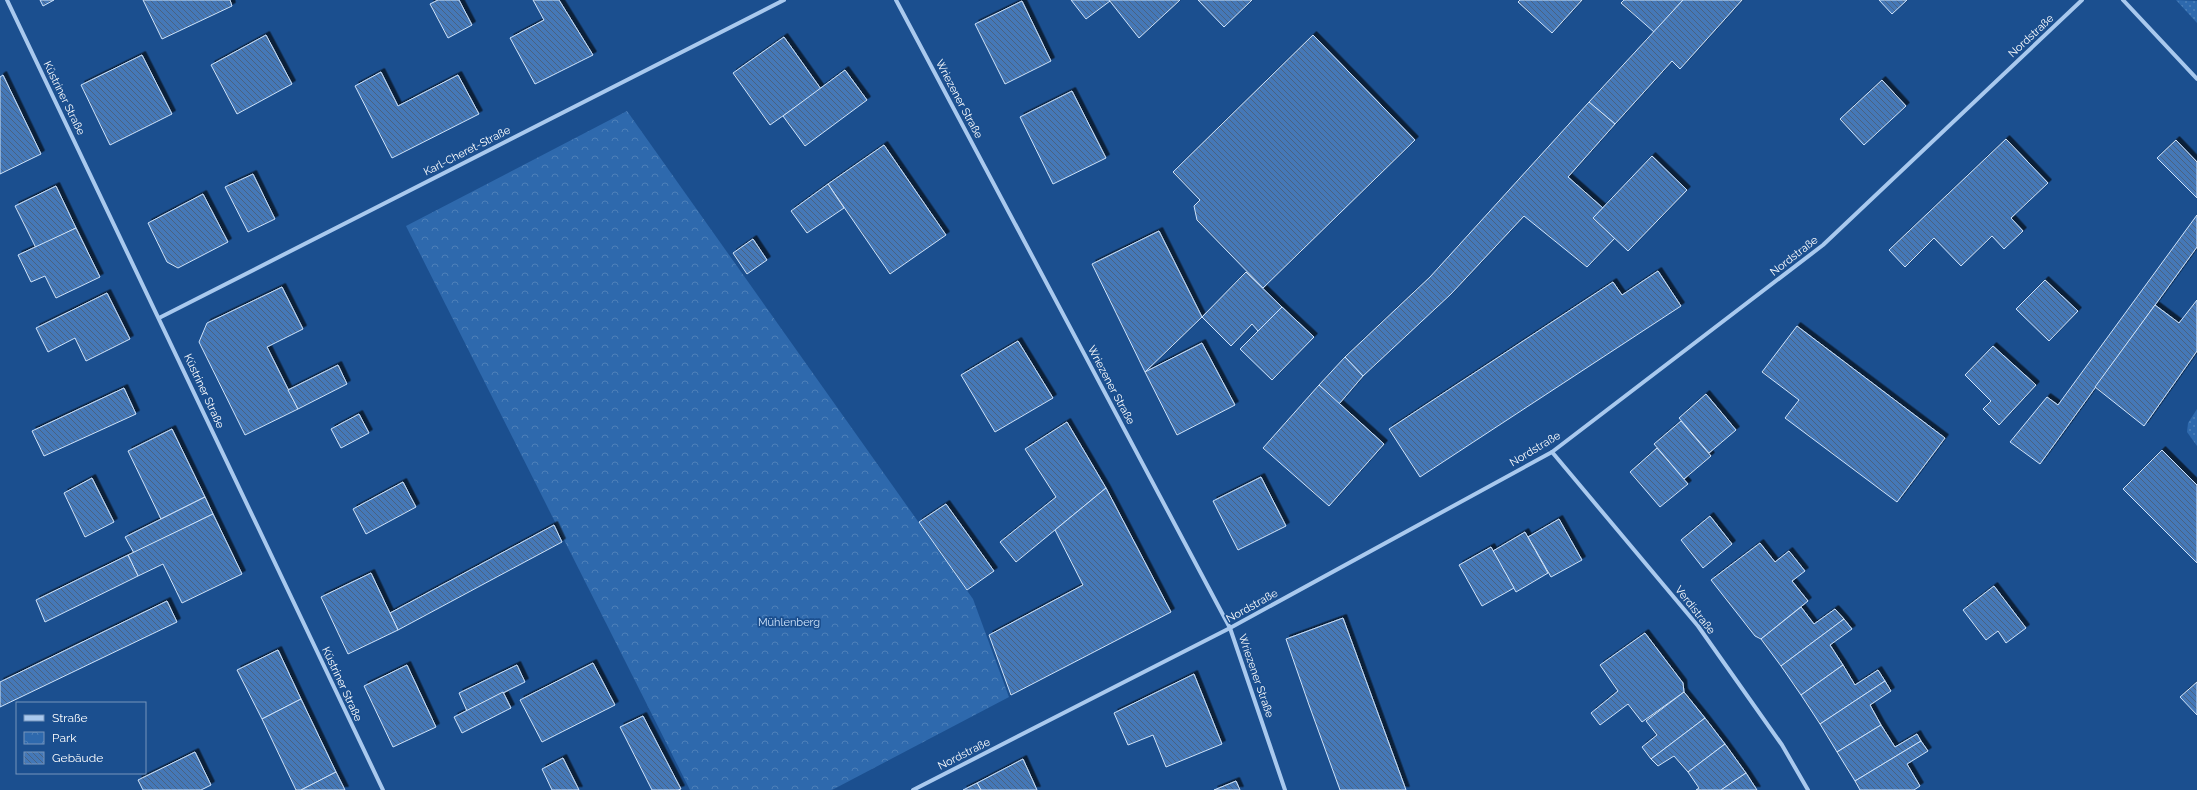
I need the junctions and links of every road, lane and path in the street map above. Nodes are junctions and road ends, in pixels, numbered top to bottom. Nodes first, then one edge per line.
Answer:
1 (7, 0) edge
2 (784, 0) edge
3 (896, 0) edge
4 (2082, 0) edge
5 (2122, 0) edge
6 (2197, 79) edge
7 (159, 318) junction
8 (1552, 452) junction
9 (1230, 628) junction
10 (383, 790) edge
11 (913, 790) edge
12 (1285, 790) edge
13 (1808, 790) edge

1 - 7 street, Küstriner Straße
2 - 7 street, Karl-Cheret-Straße
3 - 9 street, Wriezener Straße
4 - 8 street, Nordstraße
5 - 6 street
7 - 10 street, Küstriner Straße
8 - 9 street, Nordstraße
8 - 13 street, Verdistraße
9 - 11 street, Nordstraße
9 - 12 street, Wriezener Straße

